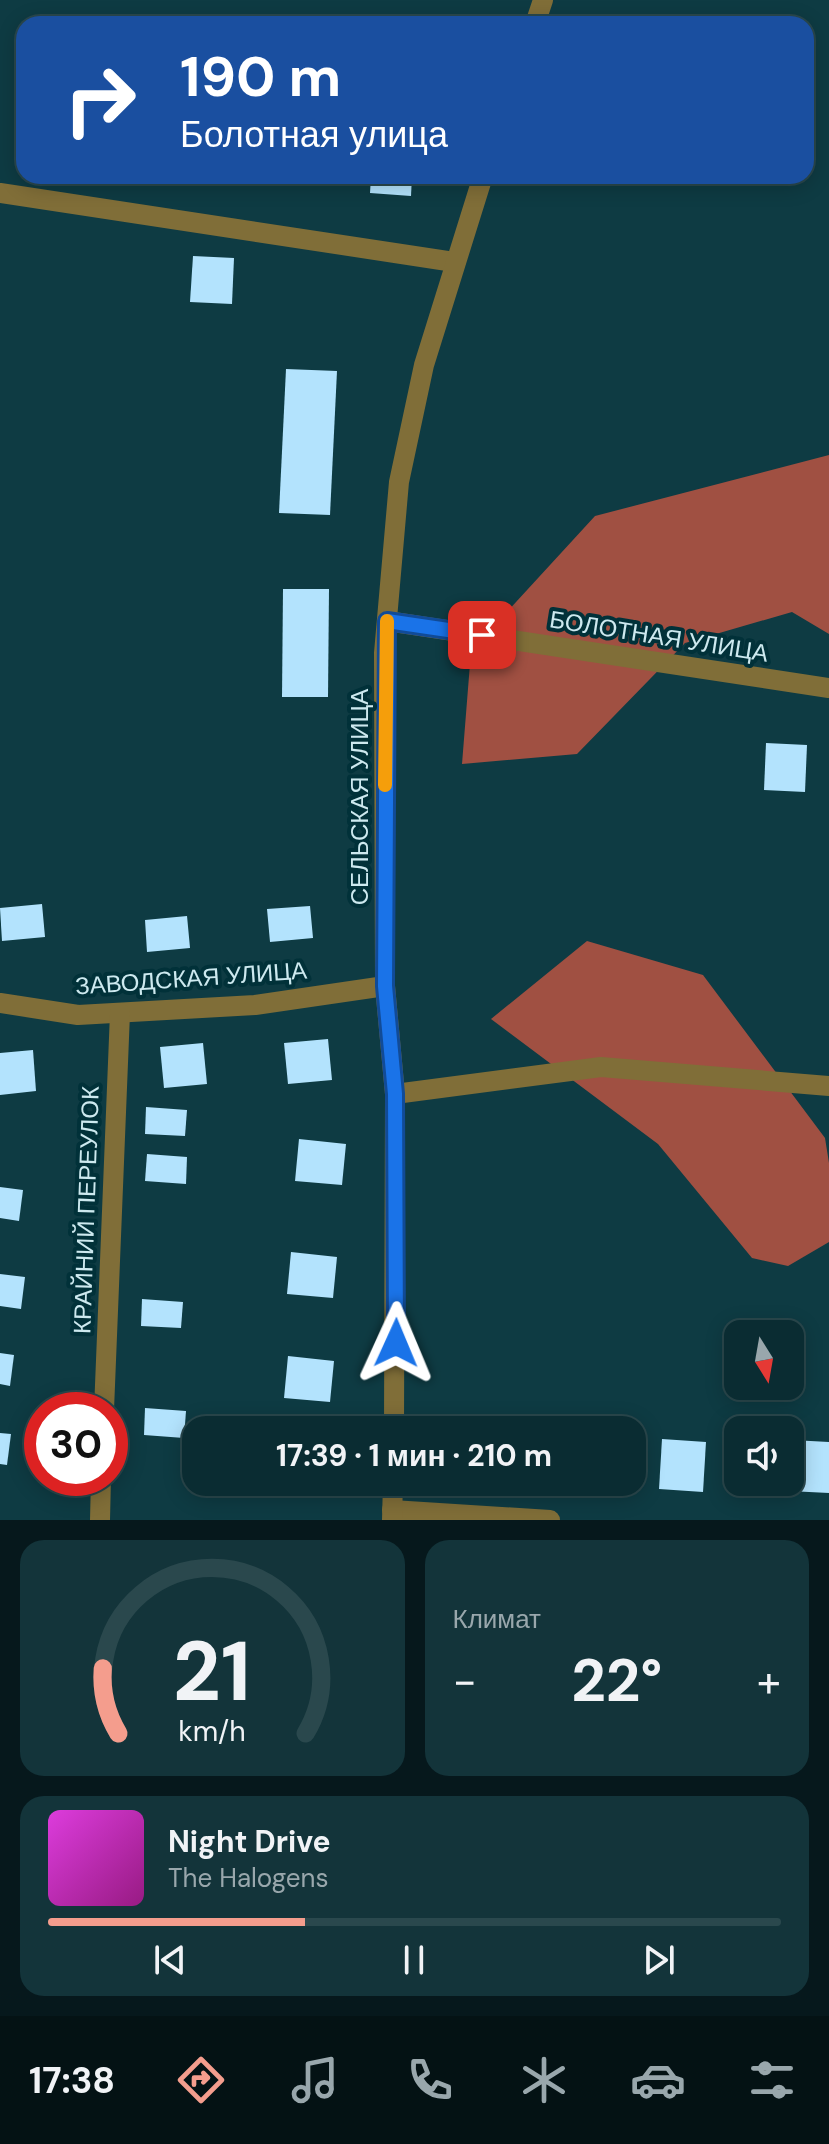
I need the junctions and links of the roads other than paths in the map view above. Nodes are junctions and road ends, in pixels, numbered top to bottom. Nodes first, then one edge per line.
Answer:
1 (480, 184) edge
2 (0, 193) edge
3 (454, 262) junction
4 (387, 621) junction
5 (829, 688) edge
6 (385, 986) junction
7 (0, 1003) edge
8 (120, 1013) junction
9 (829, 1086) edge
10 (395, 1094) junction
11 (105, 1392) edge
12 (394, 1416) edge
13 (101, 1496) edge
14 (392, 1515) edge
15 (100, 1520) edge
16 (550, 1520) edge

1 - 3 street, СЕЛЬСКАЯ УЛИЦА
2 - 3 street
3 - 4 street, СЕЛЬСКАЯ УЛИЦА
4 - 5 street, БОЛОТНАЯ УЛИЦА
4 - 6 street, СЕЛЬСКАЯ УЛИЦА
6 - 8 street, ЗАВОДСКАЯ УЛИЦА
6 - 10 street, СЕЛЬСКАЯ УЛИЦА
7 - 8 street, ЗАВОДСКАЯ УЛИЦА
8 - 11 street, КРАЙНИЙ ПЕРЕУЛОК
9 - 10 street
10 - 12 street, СЕЛЬСКАЯ УЛИЦА
13 - 15 street
14 - 16 street

